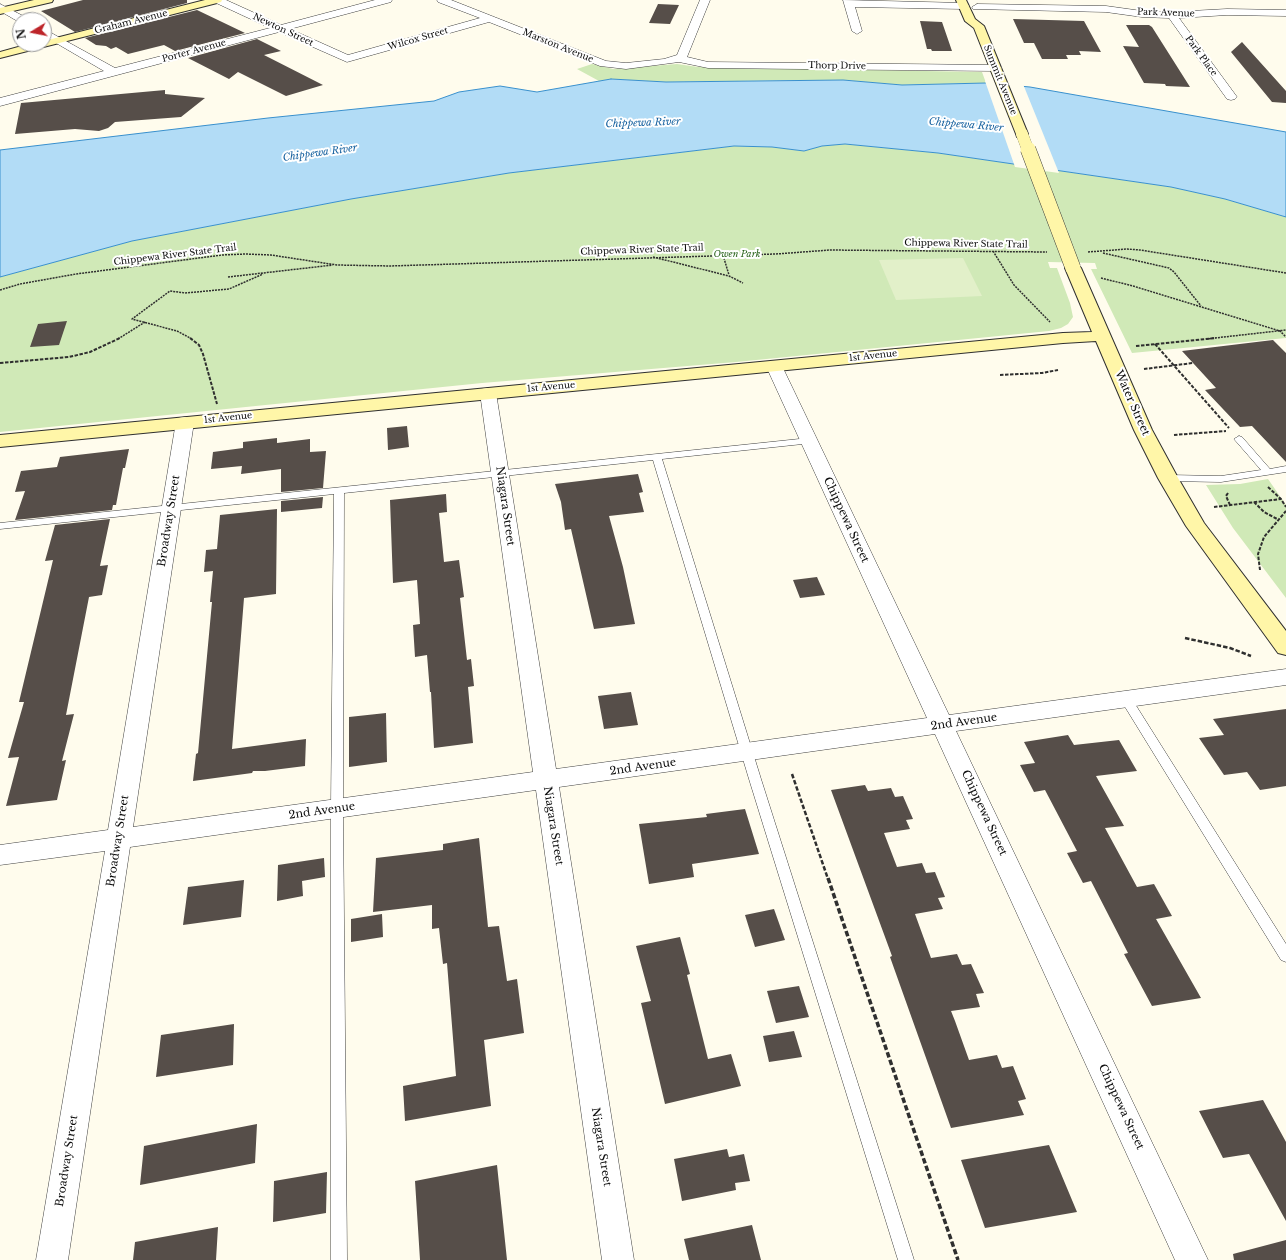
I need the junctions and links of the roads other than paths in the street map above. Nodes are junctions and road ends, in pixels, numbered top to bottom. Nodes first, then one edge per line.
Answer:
1 (48, 0) edge
2 (218, 0) edge
3 (387, 0) edge
4 (442, 0) edge
5 (705, 0) edge
6 (848, 2) edge
7 (963, 3) edge
8 (975, 3) edge
9 (2, 9) edge
10 (1106, 9) junction
11 (1226, 12) junction
12 (1286, 13) edge
13 (12, 14) edge
14 (1172, 15) junction
15 (489, 19) junction
16 (979, 26) junction
17 (280, 28) junction
18 (857, 31) dead end
19 (52, 37) edge
20 (58, 40) junction
21 (52, 42) edge
22 (12, 52) edge
23 (0, 55) edge
24 (347, 59) joint
25 (679, 59) junction
26 (997, 70) junction
27 (114, 72) junction
28 (1230, 96) dead end
29 (0, 102) edge
30 (1022, 134) joint
31 (1102, 336) junction
32 (774, 366) junction
33 (488, 393) junction
34 (185, 422) junction
35 (1239, 439) dead end
36 (0, 441) edge
37 (809, 441) junction
38 (657, 457) junction
39 (1286, 469) edge
40 (1267, 471) junction
41 (500, 473) junction
42 (1168, 478) junction
43 (339, 490) junction
44 (171, 509) junction
45 (1, 529) edge
46 (1286, 647) edge
47 (1286, 677) edge
48 (1126, 699) junction
49 (942, 725) junction
50 (747, 752) junction
51 (546, 780) junction
52 (337, 809) junction
53 (118, 839) junction
54 (0, 855) edge
55 (1286, 956) edge
56 (52, 1260) edge
57 (339, 1260) edge
58 (618, 1260) edge
59 (906, 1260) edge
60 (1192, 1260) edge

1 - 9 main road
2 - 17 street, Newton Street
2 - 20 main road, Graham Avenue
3 - 17 street, Porter Avenue
4 - 15 street, Marston Avenue
5 - 25 street
6 - 7 street
6 - 18 street
7 - 16 main road, Summit Avenue
8 - 10 street, Park Avenue
8 - 16 main road, Summit Avenue
9 - 13 street
10 - 11 street, Park Avenue
10 - 14 street, Park Avenue
11 - 12 street, Park Avenue
11 - 14 street, Park Avenue
14 - 28 street, Park Place
15 - 24 street, Wilcox Street
15 - 25 street, Marston Avenue
16 - 26 main road, Summit Avenue
17 - 24 street, Newton Street
17 - 27 street, Porter Avenue
19 - 20 street
20 - 21 main road, Graham Avenue
20 - 27 street
22 - 23 main road, Graham Avenue
25 - 26 street, Thorp Drive
26 - 30 main road, Summit Avenue
27 - 29 street, Porter Avenue
30 - 31 main road, Water Street, bridge
31 - 32 main road, 1st Avenue
31 - 42 main road, Water Street
32 - 33 main road, 1st Avenue
32 - 37 street, Chippewa Street
33 - 34 main road, 1st Avenue
33 - 41 street, Niagara Street
34 - 36 main road, 1st Avenue
34 - 44 street, Broadway Street
35 - 40 lane
37 - 38 lane
37 - 49 street, Chippewa Street
38 - 41 lane
38 - 50 lane
39 - 40 lane
40 - 42 lane
41 - 43 lane
41 - 51 street, Niagara Street
42 - 46 main road, Water Street
43 - 44 lane
43 - 52 lane
44 - 45 lane
44 - 53 street, Broadway Street
47 - 48 street, 2nd Avenue
48 - 49 street, 2nd Avenue
48 - 55 lane
49 - 50 street, 2nd Avenue
49 - 60 street, Chippewa Street
50 - 51 street, 2nd Avenue
50 - 59 lane
51 - 52 street, 2nd Avenue
51 - 58 street, Niagara Street
52 - 53 street, 2nd Avenue
52 - 57 lane
53 - 54 street, 2nd Avenue
53 - 56 street, Broadway Street

